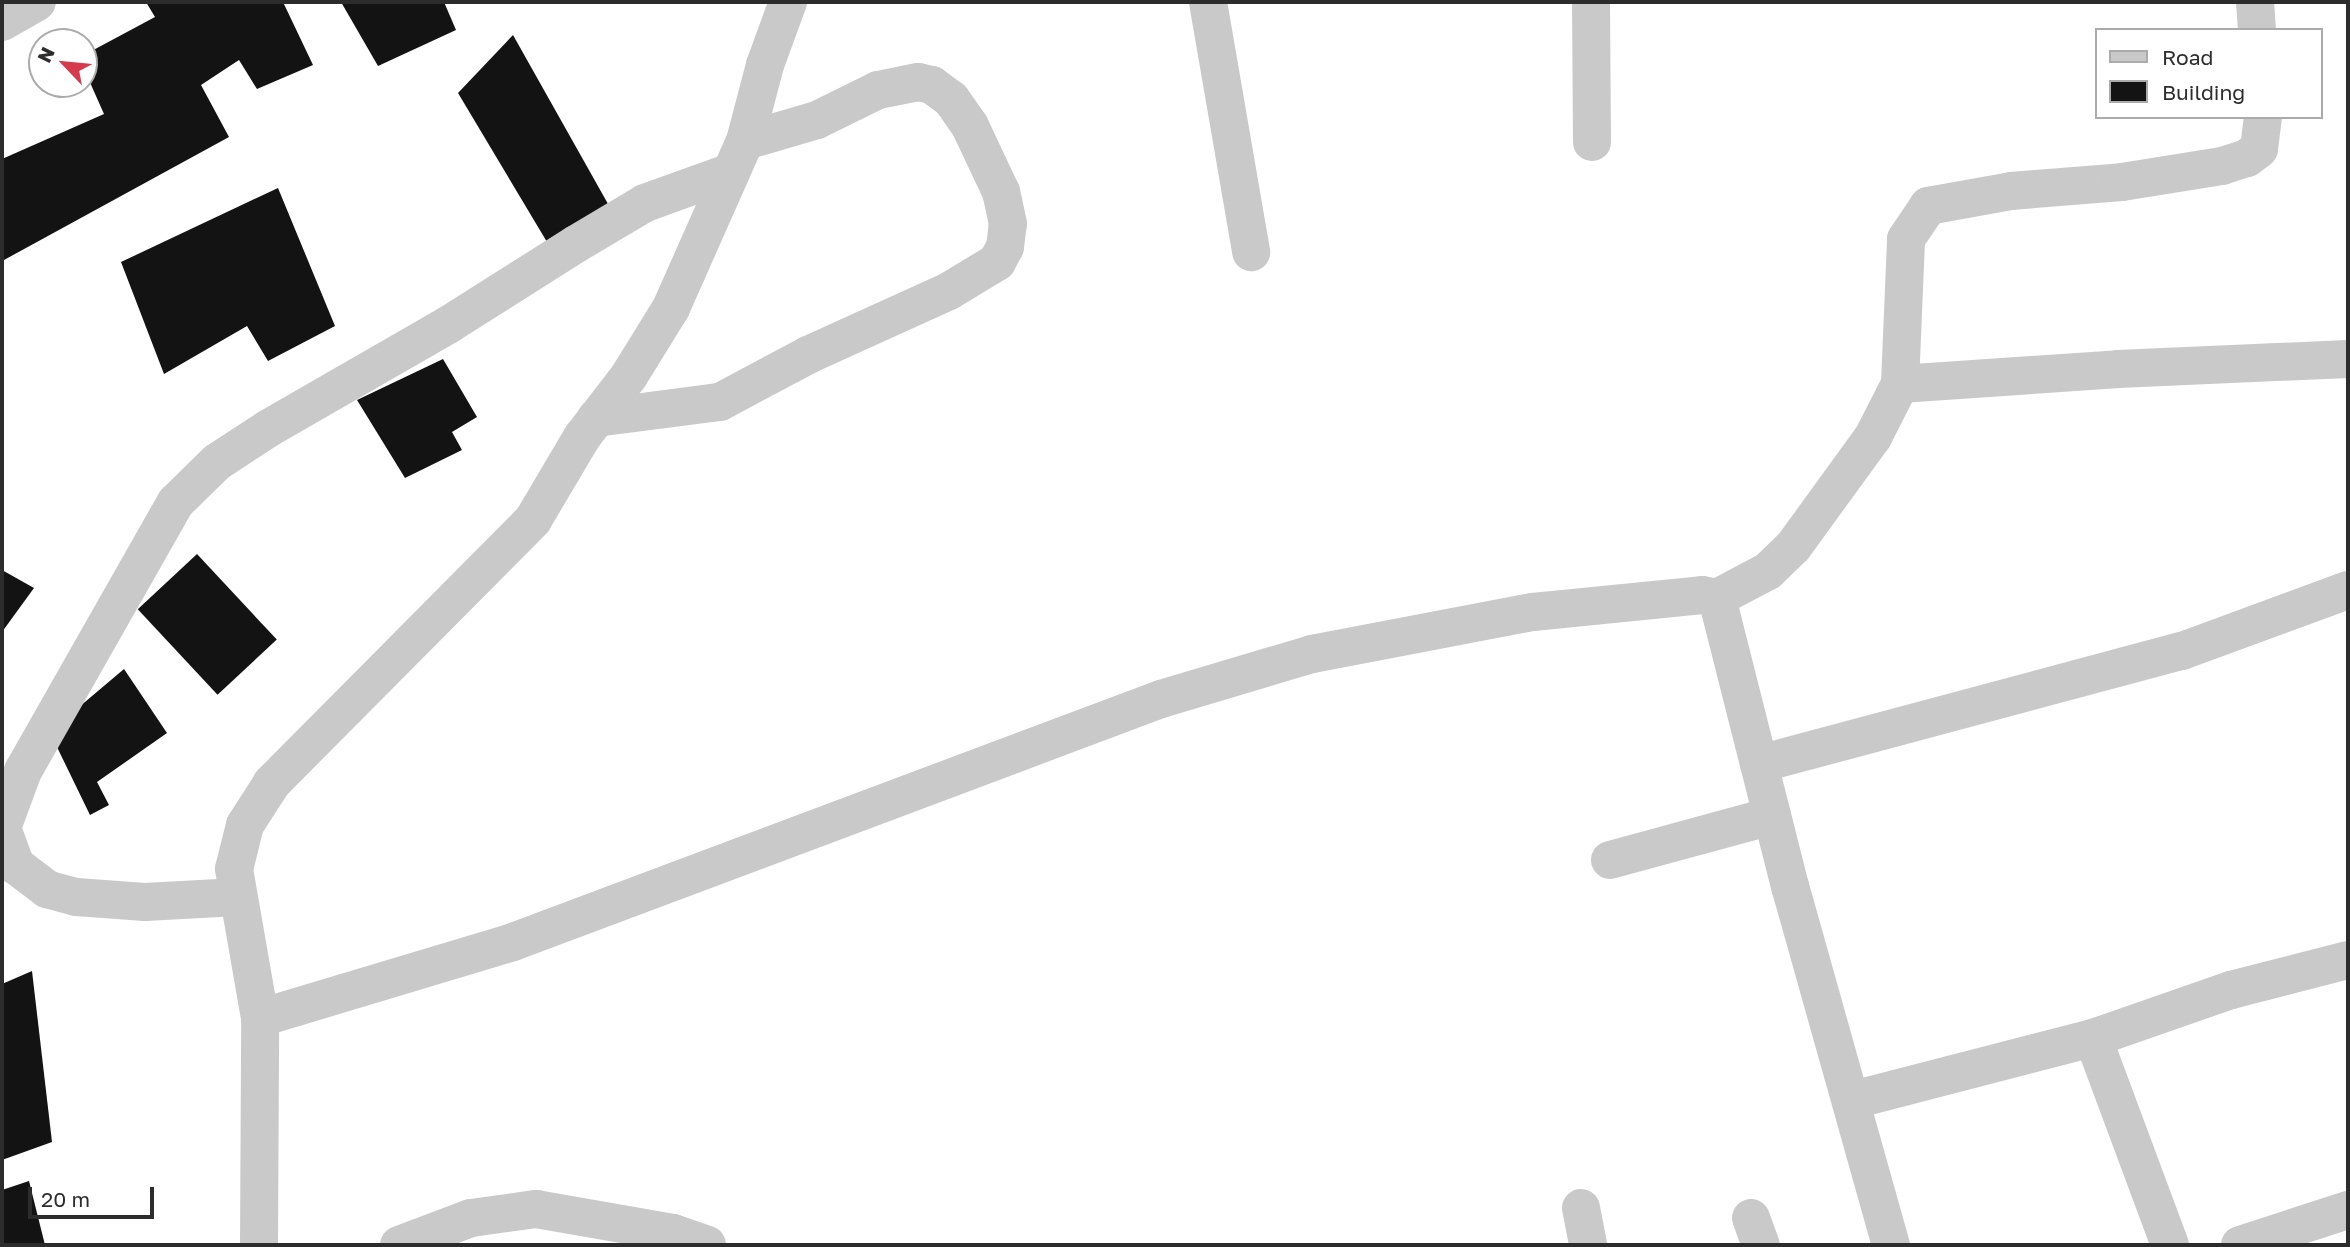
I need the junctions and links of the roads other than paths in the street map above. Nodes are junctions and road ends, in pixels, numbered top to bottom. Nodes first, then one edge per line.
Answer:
1 (37, 2) edge
2 (788, 2) edge
3 (1208, 2) edge
4 (1591, 2) edge
5 (2255, 2) edge
6 (2, 22) edge
7 (2257, 28) edge
8 (2263, 119) edge
9 (1592, 142) dead end
10 (738, 157) junction
11 (1251, 252) dead end
12 (2348, 359) edge
13 (1900, 384) junction
14 (596, 418) junction
15 (2348, 590) edge
16 (1717, 598) junction
17 (1759, 764) junction
18 (1772, 816) junction
19 (1610, 860) dead end
20 (237, 897) junction
21 (2348, 960) edge
22 (260, 1018) junction
23 (2093, 1038) junction
24 (1853, 1100) junction
25 (1581, 1208) dead end
26 (2348, 1210) edge
27 (258, 1245) edge
28 (399, 1245) edge
29 (707, 1245) edge
30 (1588, 1245) edge
31 (1891, 1245) edge
32 (2170, 1245) edge
33 (2240, 1245) edge

1 - 6 street
2 - 10 street
3 - 11 street
4 - 9 street
5 - 7 street
8 - 13 street
10 - 14 street
10 - 14 street
10 - 20 street
12 - 13 street
13 - 16 street
14 - 20 street
15 - 17 street
16 - 17 street
16 - 22 street
17 - 18 street
18 - 19 street
18 - 24 street
20 - 22 street
21 - 23 street
22 - 27 street
23 - 24 street
23 - 32 street
24 - 31 street
25 - 30 street
26 - 33 street
28 - 29 street

